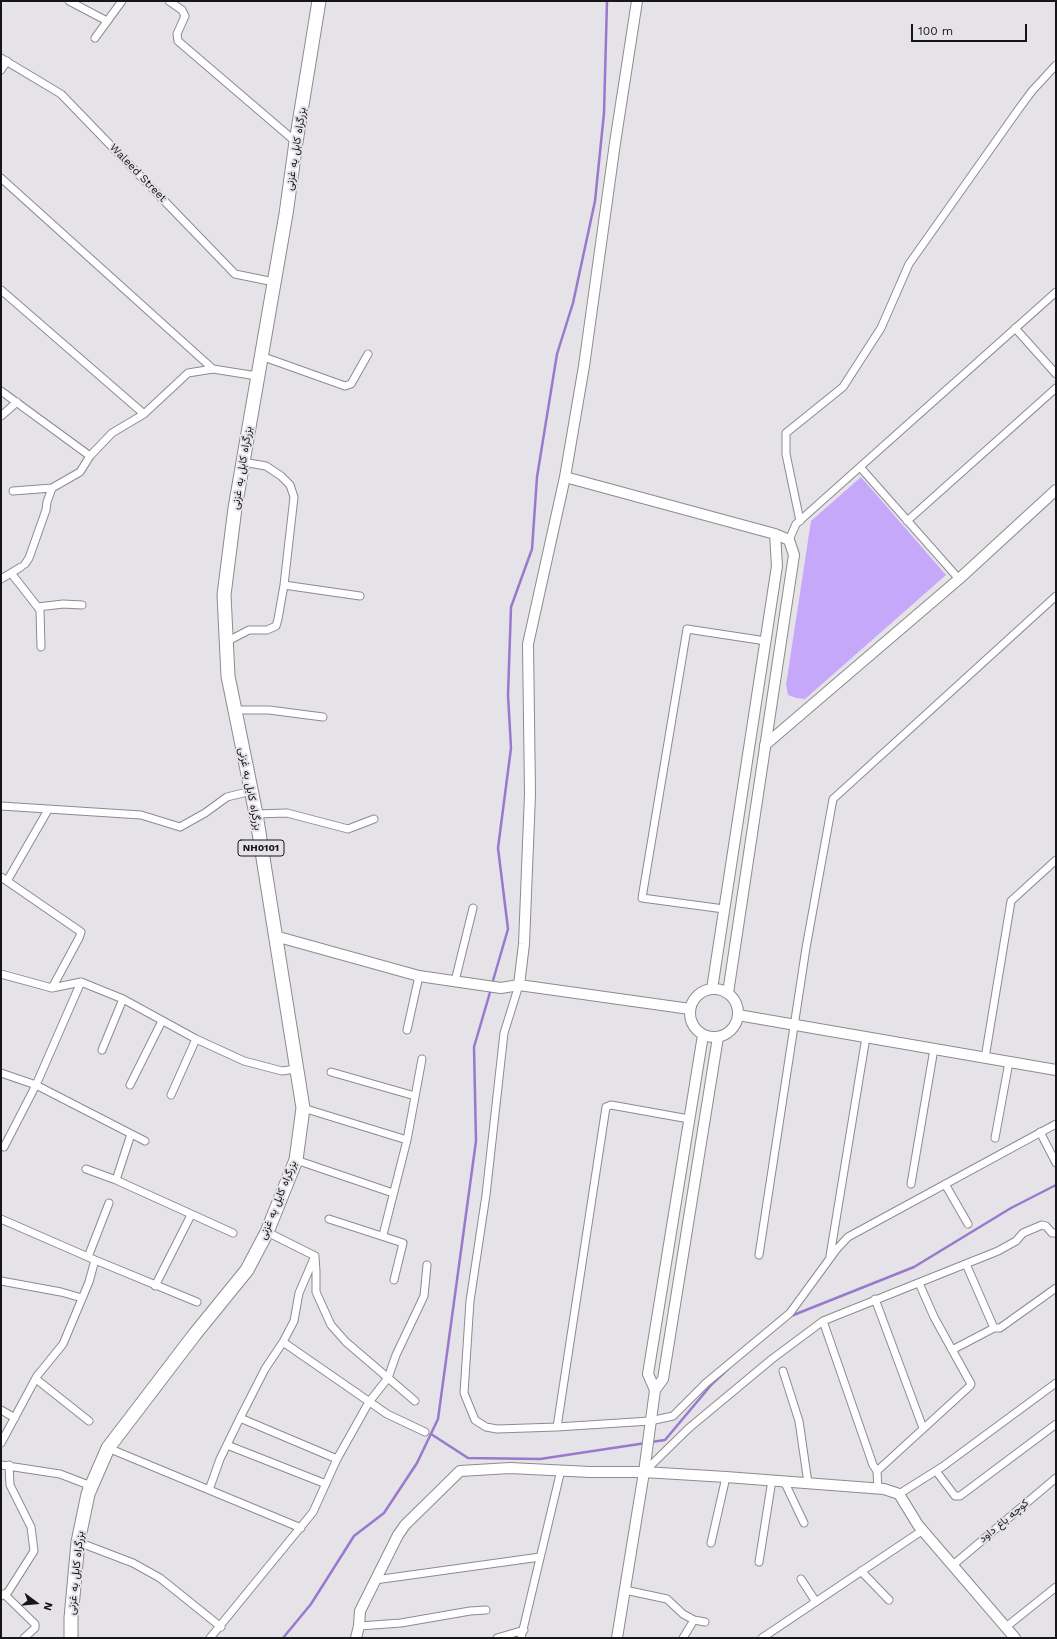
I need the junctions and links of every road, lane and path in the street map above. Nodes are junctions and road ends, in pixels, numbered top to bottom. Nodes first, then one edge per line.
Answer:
1 (69, 1) edge
2 (122, 1) edge
3 (169, 1) edge
4 (319, 1) edge
5 (637, 1) edge
6 (107, 20) junction
7 (95, 38) dead end
8 (4, 60) edge
9 (1056, 65) edge
10 (1, 70) edge
11 (296, 142) junction
12 (1, 178) edge
13 (274, 282) junction
14 (1, 290) edge
15 (1056, 292) edge
16 (1015, 328) junction
17 (368, 354) dead end
18 (261, 356) junction
19 (214, 369) junction
20 (1056, 374) edge
21 (257, 376) junction
22 (1056, 388) edge
23 (1, 392) edge
24 (17, 402) junction
25 (144, 414) junction
26 (1, 416) edge
27 (90, 456) junction
28 (243, 462) junction
29 (860, 467) junction
30 (565, 476) junction
31 (52, 488) junction
32 (1056, 490) edge
33 (13, 491) dead end
34 (800, 521) junction
35 (907, 521) junction
36 (775, 534) junction
37 (789, 540) junction
38 (11, 573) junction
39 (1, 579) edge
40 (959, 579) junction
41 (284, 585) junction
42 (360, 596) dead end
43 (1056, 596) edge
44 (82, 605) dead end
45 (38, 607) junction
46 (766, 641) junction
47 (226, 642) junction
48 (42, 647) dead end
49 (235, 710) junction
50 (323, 717) dead end
51 (766, 745) junction
52 (251, 791) junction
53 (1, 806) edge
54 (48, 810) junction
55 (256, 814) junction
56 (374, 820) dead end
57 (1056, 860) edge
58 (4, 879) edge
59 (473, 908) dead end
60 (724, 909) junction
61 (275, 936) junction
62 (1, 974) edge
63 (419, 976) junction
64 (81, 982) junction
65 (458, 982) junction
66 (519, 985) junction
67 (52, 988) junction
68 (712, 989) junction
69 (728, 993) junction
70 (123, 999) junction
71 (690, 1009) junction
72 (738, 1015) junction
73 (162, 1021) junction
74 (794, 1025) junction
75 (406, 1030) dead end
76 (703, 1035) junction
77 (718, 1037) junction
78 (866, 1037) junction
79 (196, 1039) junction
80 (934, 1049) junction
81 (102, 1050) dead end
82 (985, 1058) junction
83 (422, 1059) dead end
84 (1008, 1062) junction
85 (1056, 1068) edge
86 (296, 1069) junction
87 (331, 1072) dead end
88 (1, 1073) edge
89 (36, 1085) junction
90 (130, 1085) dead end
91 (171, 1095) dead end
92 (415, 1096) junction
93 (303, 1108) junction
94 (689, 1119) junction
95 (1056, 1124) edge
96 (1040, 1132) junction
97 (131, 1134) junction
98 (995, 1138) dead end
99 (406, 1140) junction
100 (145, 1141) dead end
101 (4, 1147) dead end
102 (296, 1160) junction
103 (1056, 1163) edge
104 (86, 1169) dead end
105 (116, 1180) junction
106 (911, 1184) dead end
107 (945, 1184) junction
108 (393, 1193) junction
109 (109, 1203) dead end
110 (191, 1214) junction
111 (1, 1219) edge
112 (329, 1219) dead end
113 (968, 1224) dead end
114 (268, 1232) junction
115 (233, 1233) dead end
116 (1054, 1233) edge
117 (383, 1235) junction
118 (1056, 1241) edge
119 (759, 1255) dead end
120 (314, 1256) junction
121 (88, 1257) junction
122 (829, 1259) junction
123 (95, 1260) junction
124 (966, 1264) junction
125 (427, 1265) dead end
126 (394, 1280) dead end
127 (1, 1281) edge
128 (919, 1283) junction
129 (155, 1286) junction
130 (1056, 1288) edge
131 (82, 1298) junction
132 (875, 1299) junction
133 (197, 1302) dead end
134 (823, 1320) junction
135 (994, 1328) junction
136 (283, 1342) junction
137 (952, 1350) junction
138 (783, 1371) dead end
139 (388, 1378) junction
140 (36, 1379) junction
141 (1056, 1383) edge
142 (655, 1390) junction
143 (415, 1401) dead end
144 (370, 1402) junction
145 (1, 1410) edge
146 (14, 1418) junction
147 (240, 1418) junction
148 (89, 1421) dead end
149 (650, 1421) junction
150 (1056, 1424) edge
151 (557, 1427) junction
152 (923, 1428) junction
153 (425, 1432) dead end
154 (1, 1443) edge
155 (227, 1445) junction
156 (108, 1448) junction
157 (337, 1459) junction
158 (1, 1465) edge
159 (9, 1465) junction
160 (561, 1470) junction
161 (877, 1471) junction
162 (936, 1471) junction
163 (644, 1472) junction
164 (726, 1477) junction
165 (1056, 1478) edge
166 (772, 1480) junction
167 (784, 1481) junction
168 (808, 1483) junction
169 (326, 1484) junction
170 (878, 1489) junction
171 (209, 1490) junction
172 (88, 1494) junction
173 (899, 1494) junction
174 (804, 1523) dead end
175 (301, 1528) junction
176 (923, 1530) junction
177 (78, 1542) junction
178 (711, 1543) dead end
179 (540, 1557) junction
180 (759, 1562) dead end
181 (952, 1565) junction
182 (861, 1572) junction
183 (801, 1579) dead end
184 (375, 1580) junction
185 (1056, 1588) edge
186 (625, 1590) junction
187 (2, 1595) edge
188 (889, 1600) dead end
189 (816, 1602) junction
190 (486, 1610) dead end
191 (694, 1620) junction
192 (705, 1622) dead end
193 (359, 1626) junction
194 (220, 1627) junction
195 (1006, 1627) junction
196 (524, 1630) junction
197 (24, 1638) edge
198 (71, 1638) edge
199 (210, 1638) edge
200 (356, 1638) edge
201 (497, 1638) edge
202 (521, 1638) edge
203 (617, 1638) edge
204 (683, 1638) edge
205 (762, 1638) edge
206 (1015, 1638) edge

1 - 6 street
2 - 6 street
3 - 11 street
4 - 11 highway, بزرگراه کابل به غزنی / NH0101
5 - 30 street
6 - 7 street
8 - 10 street
8 - 13 street, Waleed Street
9 - 34 street
11 - 13 highway, بزرگراه کابل به غزنی / NH0101
12 - 19 street
13 - 18 highway, بزرگراه کابل به غزنی / NH0101
14 - 25 street
15 - 16 street
16 - 20 street
16 - 29 street
17 - 18 street
18 - 21 highway, بزرگراه کابل به غزنی / NH0101
19 - 21 street
19 - 25 street
21 - 28 highway, بزرگراه کابل به غزنی / NH0101
22 - 35 street
23 - 24 street
24 - 26 street
24 - 27 street
25 - 27 street
27 - 31 street
28 - 41 street
28 - 47 highway, بزرگراه کابل به غزنی / NH0101
29 - 34 street
29 - 35 street
30 - 36 street
30 - 66 street
31 - 33 street
31 - 38 street
32 - 40 street
34 - 37 street
35 - 40 street
36 - 37 street
36 - 46 street
37 - 51 street
38 - 39 street
38 - 45 street
40 - 51 street
41 - 42 street
41 - 47 street
43 - 74 street
44 - 45 street
45 - 48 street
46 - 60 street
46 - 60 street
47 - 49 highway, بزرگراه کابل به غزنی / NH0101
49 - 50 street
49 - 52 highway, بزرگراه کابل به غزنی / NH0101
51 - 69 street
52 - 54 street
52 - 55 highway, بزرگراه کابل به غزنی / NH0101
53 - 54 street
54 - 58 street
55 - 56 street
55 - 61 highway, بزرگراه کابل به غزنی / NH0101
57 - 82 street
58 - 67 street
59 - 65 street
60 - 68 street
61 - 63 street
61 - 86 highway, بزرگراه کابل به غزنی / NH0101
62 - 67 street
63 - 65 street
63 - 75 street
64 - 67 street
64 - 70 street
64 - 89 street
65 - 66 street
66 - 71 street
66 - 151 street
68 - 69 street
68 - 71 street
69 - 72 street
70 - 73 street
70 - 81 street
71 - 76 street
72 - 74 street
72 - 77 street
73 - 79 street
73 - 90 street
74 - 78 street
74 - 119 street
76 - 77 street
76 - 94 street
77 - 142 street
78 - 80 street
78 - 122 street
79 - 86 street
79 - 91 street
80 - 82 street
80 - 106 street
82 - 84 street
83 - 92 street
84 - 85 street
84 - 98 street
86 - 93 highway, بزرگراه کابل به غزنی / NH0101
87 - 92 street
88 - 89 street
89 - 97 street
89 - 101 street
92 - 99 street
93 - 99 street
93 - 102 highway, بزرگراه کابل به غزنی / NH0101
94 - 142 street
94 - 151 street
95 - 96 street
96 - 103 street
96 - 107 street
97 - 100 street
97 - 105 street
99 - 108 street
102 - 108 street
102 - 114 highway, بزرگراه کابل به غزنی / NH0101
104 - 105 street
105 - 110 street
107 - 113 street
107 - 122 street
108 - 117 street
109 - 121 street
110 - 115 street
110 - 129 street
111 - 121 street
112 - 117 street
114 - 120 street
114 - 156 highway, بزرگراه کابل به غزنی / NH0101
116 - 118 street
116 - 124 street
117 - 126 street
120 - 136 street
120 - 139 street
121 - 123 street
122 - 149 street
123 - 129 street
123 - 131 street
124 - 128 street
124 - 135 street
125 - 139 street
127 - 131 street
128 - 132 street
128 - 137 street
129 - 133 street
130 - 135 street
131 - 140 street
132 - 134 street
132 - 152 street
134 - 161 street
134 - 163 street
135 - 137 street
136 - 144 street
136 - 147 street
137 - 152 street
138 - 168 street
139 - 143 street
139 - 144 street
140 - 146 street
140 - 148 street
141 - 162 street
142 - 149 street
144 - 153 street
144 - 157 street
145 - 146 street
146 - 154 street
147 - 155 street
147 - 157 street
149 - 151 street
149 - 163 street
150 - 162 street
152 - 161 street
155 - 169 street
155 - 171 street
156 - 171 street
156 - 172 highway, بزرگراه کابل به غزنی / NH0101
157 - 169 street
158 - 159 street
159 - 172 street
159 - 187 street
160 - 163 street
160 - 179 street
160 - 184 street
161 - 170 street
162 - 173 street
163 - 164 street
163 - 186 street
164 - 166 street
164 - 178 street
165 - 181 street, کوچه باغ داود
166 - 167 street
166 - 180 street
167 - 168 street
167 - 174 street
168 - 170 street
169 - 175 street
170 - 173 street
171 - 175 street
172 - 177 highway, بزرگراه کابل به غزنی / NH0101
173 - 176 street
175 - 194 street
176 - 181 street
176 - 182 street
177 - 194 street
177 - 198 highway, بزرگراه کابل به غزنی / NH0101
179 - 184 street
179 - 196 street
181 - 195 street
182 - 188 street
182 - 189 street
183 - 189 street
184 - 193 street
185 - 195 street
186 - 191 street
186 - 203 street
187 - 197 street
189 - 205 street
190 - 193 street
191 - 192 street
191 - 204 street
193 - 200 street
194 - 199 street
195 - 206 street
196 - 201 street
196 - 202 street

